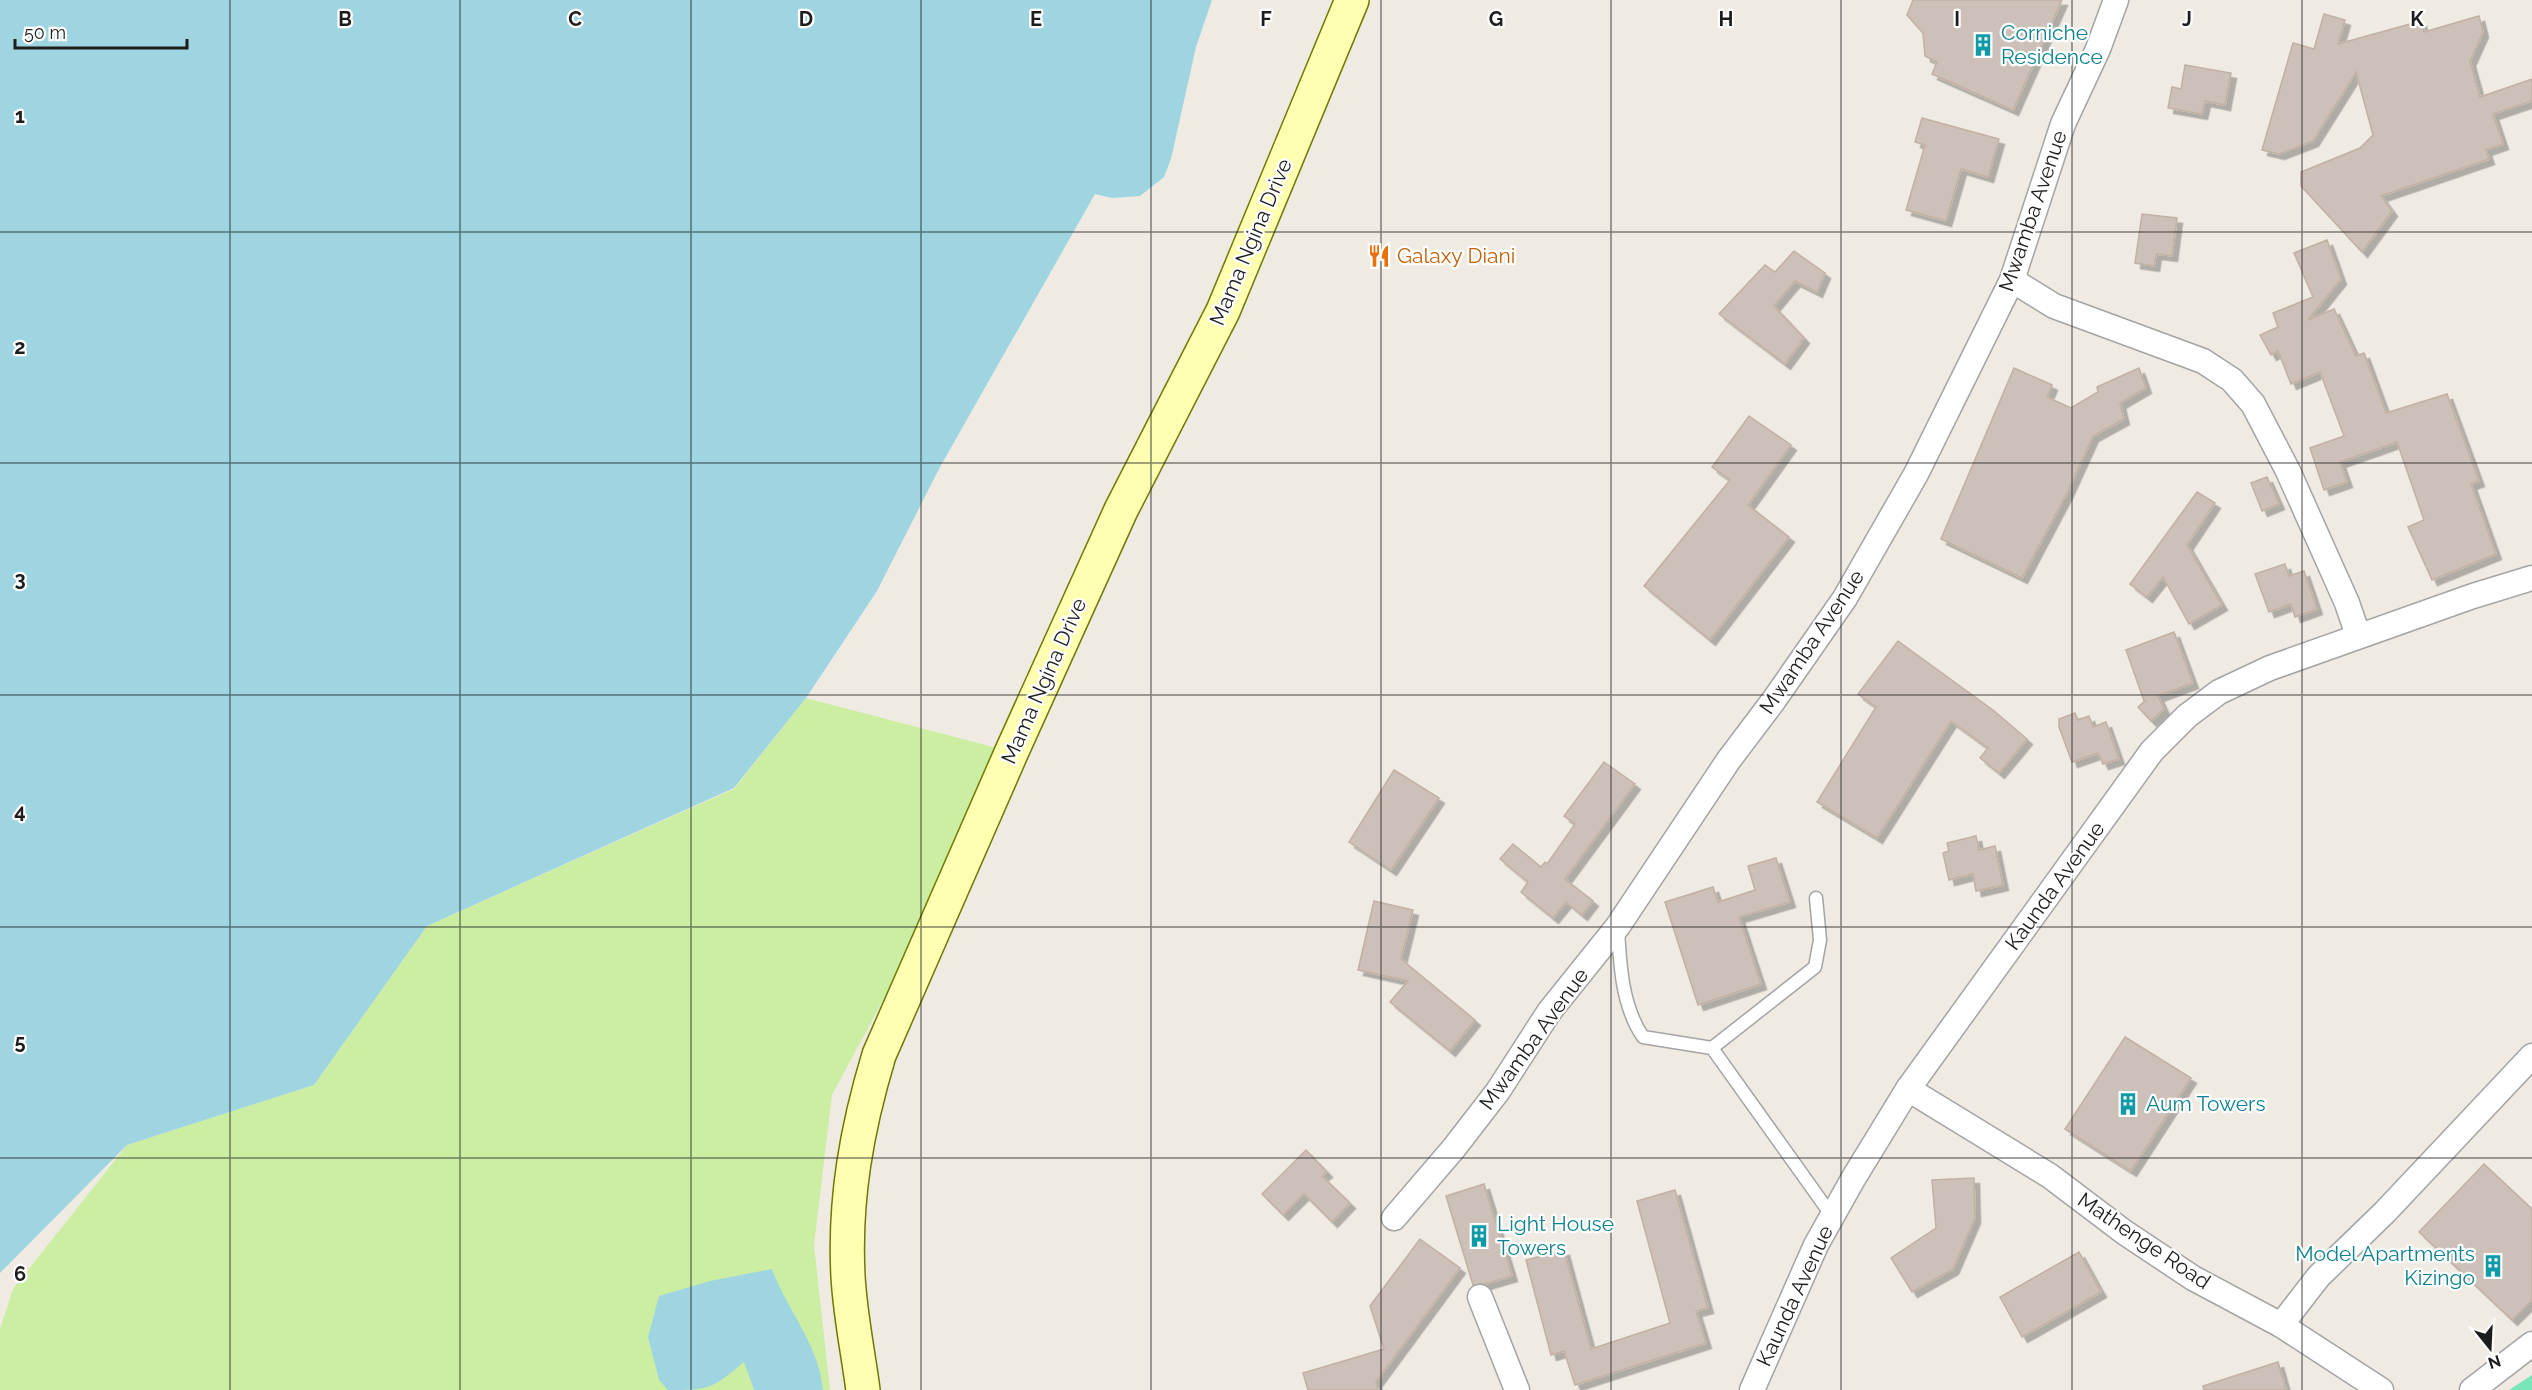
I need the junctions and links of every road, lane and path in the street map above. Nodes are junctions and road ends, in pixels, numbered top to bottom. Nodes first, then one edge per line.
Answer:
1 (1352, 0) edge
2 (2116, 0) edge
3 (2012, 280) junction
4 (2532, 578) edge
5 (2358, 635) junction
6 (1816, 898) dead end
7 (1618, 926) junction
8 (1712, 1048) junction
9 (2532, 1056) edge
10 (1908, 1089) junction
11 (1832, 1216) junction
12 (1394, 1218) dead end
13 (1480, 1297) dead end
14 (2281, 1325) junction
15 (2532, 1344) edge
16 (863, 1390) edge
17 (1517, 1390) edge
18 (1752, 1390) edge
19 (2381, 1390) edge
20 (2472, 1390) edge

1 - 16 street, Mama Ngina Drive
2 - 3 street, Mwamba Avenue
3 - 5 street
3 - 7 street, Mwamba Avenue
4 - 5 street, Kaunda Avenue
5 - 10 street, Kaunda Avenue
6 - 8 lane
7 - 8 lane
7 - 12 street, Mwamba Avenue
8 - 11 lane
9 - 14 street
10 - 11 street, Kaunda Avenue
10 - 14 street, Mathenge Road
11 - 18 street, Kaunda Avenue
13 - 17 street
14 - 19 street, Mathenge Road
15 - 20 street

